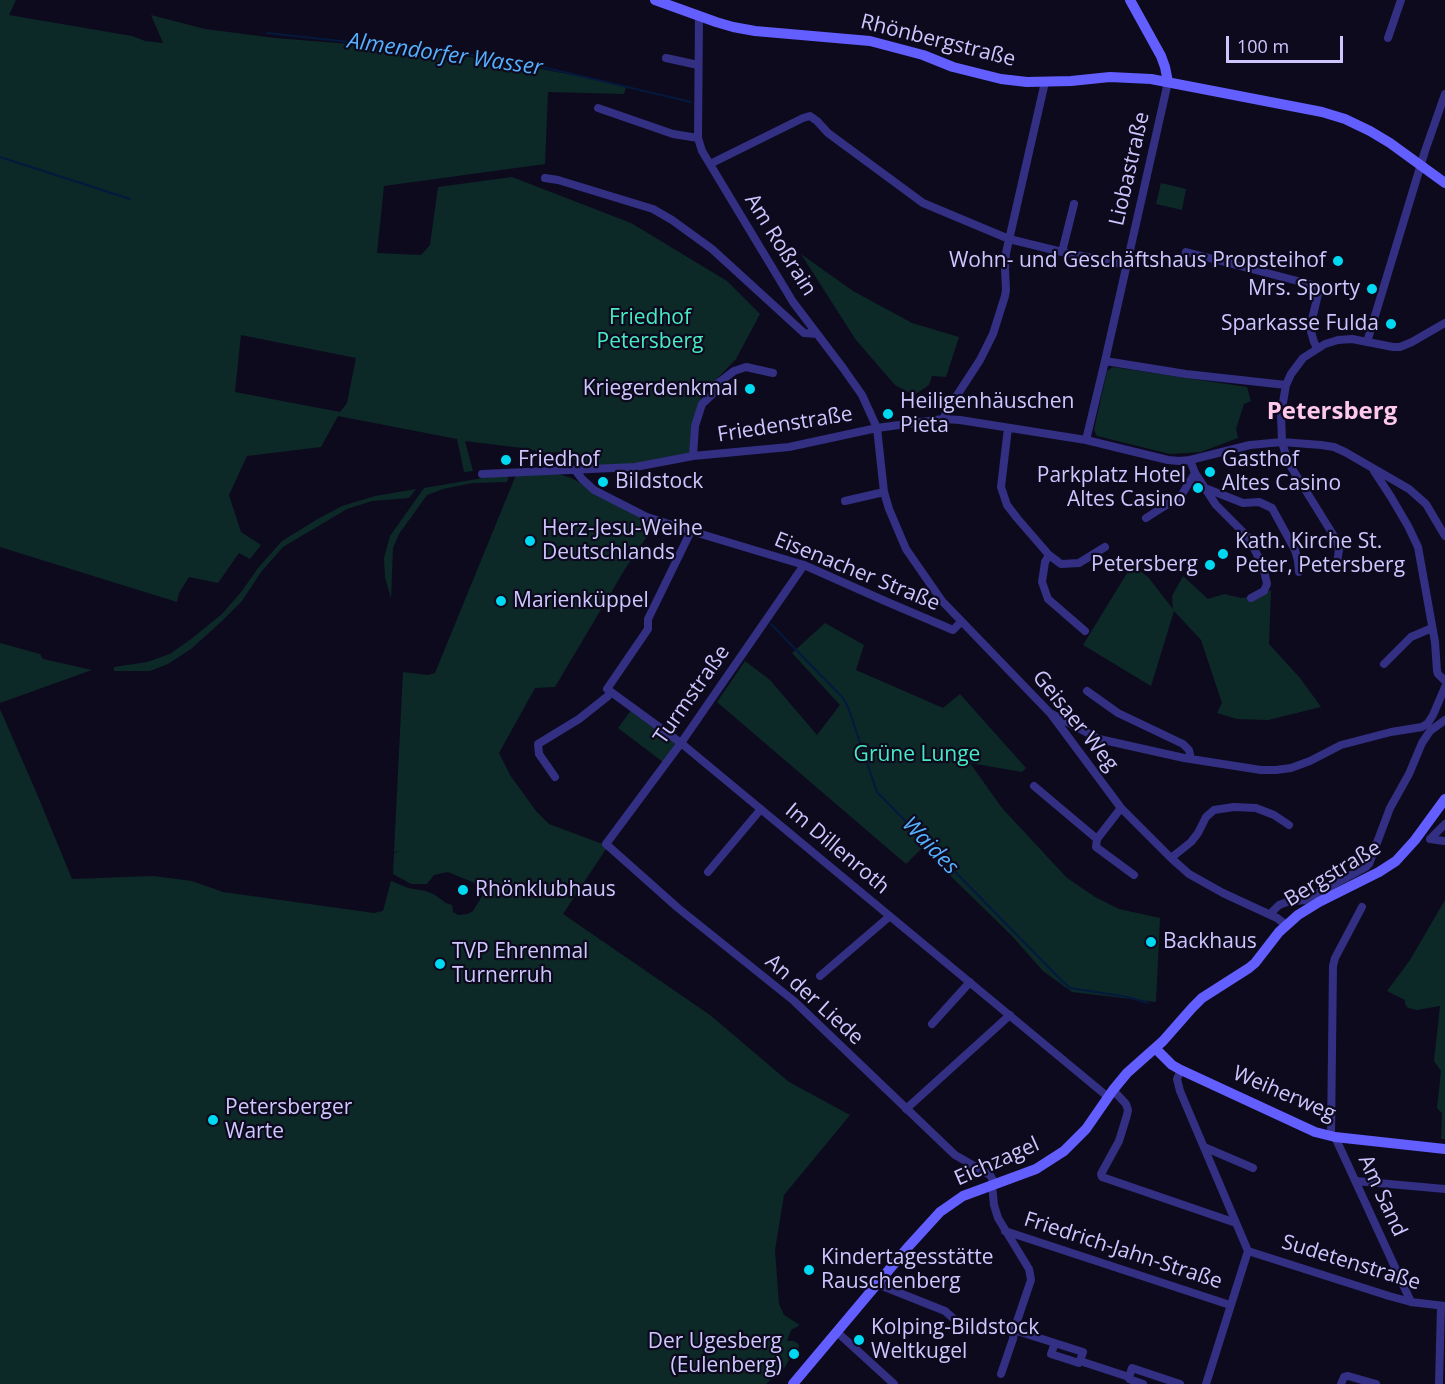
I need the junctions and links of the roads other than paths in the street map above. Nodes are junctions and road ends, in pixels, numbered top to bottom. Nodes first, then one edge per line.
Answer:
1 (655, 0) edge
2 (1130, 0) edge
3 (1401, 0) edge
4 (699, 16) junction
5 (1388, 38) dead end
6 (666, 58) dead end
7 (698, 65) junction
8 (1045, 82) junction
9 (1168, 82) junction
10 (1445, 94) edge
11 (598, 108) dead end
12 (698, 138) junction
13 (710, 164) junction
14 (1421, 166) junction
15 (546, 178) dead end
16 (1445, 183) edge
17 (1074, 204) dead end
18 (1008, 239) junction
19 (1062, 252) junction
20 (1186, 252) dead end
21 (1126, 265) junction
22 (1445, 323) edge
23 (817, 334) junction
24 (1367, 342) junction
25 (1317, 348) junction
26 (1105, 361) junction
27 (773, 373) dead end
28 (1286, 385) junction
29 (943, 419) junction
30 (877, 428) junction
31 (1008, 428) junction
32 (1086, 440) junction
33 (1282, 442) junction
34 (693, 456) junction
35 (1190, 460) junction
36 (1371, 467) junction
37 (576, 471) junction
38 (1195, 473) junction
39 (482, 474) dead end
40 (1205, 488) junction
41 (884, 492) junction
42 (845, 501) dead end
43 (1146, 518) dead end
44 (691, 531) junction
45 (1445, 536) edge
46 (1105, 547) dead end
47 (1049, 555) junction
48 (1337, 563) dead end
49 (804, 565) junction
50 (1299, 572) dead end
51 (1251, 598) dead end
52 (962, 622) junction
53 (1432, 628) junction
54 (1085, 631) dead end
55 (1384, 664) dead end
56 (1445, 681) edge
57 (1445, 687) edge
58 (1087, 691) dead end
59 (610, 692) junction
60 (1440, 698) junction
61 (1445, 707) edge
62 (1051, 714) junction
63 (1445, 720) edge
64 (681, 743) junction
65 (1191, 759) junction
66 (555, 777) dead end
67 (1034, 786) dead end
68 (1445, 799) edge
69 (761, 808) junction
70 (1121, 808) junction
71 (1445, 824) edge
72 (1289, 825) dead end
73 (1097, 839) junction
74 (1444, 842) edge
75 (606, 844) joint
76 (1171, 858) junction
77 (708, 872) dead end
78 (1134, 875) dead end
79 (1362, 907) dead end
80 (1270, 914) junction
81 (890, 916) junction
82 (1286, 926) junction
83 (820, 976) dead end
84 (970, 982) junction
85 (1010, 1015) junction
86 (932, 1024) dead end
87 (1155, 1048) junction
88 (1181, 1070) junction
89 (1110, 1094) junction
90 (906, 1109) junction
91 (1333, 1137) junction
92 (1204, 1147) junction
93 (1445, 1149) edge
94 (1253, 1168) dead end
95 (1356, 1181) junction
96 (993, 1184) junction
97 (1445, 1189) edge
98 (1236, 1223) junction
99 (1005, 1232) junction
100 (1248, 1251) junction
101 (877, 1284) junction
102 (1411, 1302) junction
103 (1230, 1305) junction
104 (1443, 1306) edge
105 (954, 1319) dead end
106 (1014, 1330) junction
107 (837, 1332) junction
108 (1001, 1374) dead end
109 (1129, 1377) junction
110 (1156, 1380) edge
111 (794, 1384) edge
112 (894, 1384) edge
113 (1143, 1384) edge
114 (1180, 1384) edge
115 (1206, 1384) edge
116 (1341, 1384) edge
117 (1376, 1384) edge
118 (1439, 1384) edge

1 - 4 main road, Rhönbergstraße
2 - 9 main road
3 - 5 street
4 - 7 street, Am Roßrain
4 - 8 main road, Rhönbergstraße
6 - 7 street
7 - 12 street, Am Roßrain
8 - 9 main road, Rhönbergstraße
8 - 18 street
9 - 14 main road, Rhönbergstraße
9 - 21 street, Liobastraße
10 - 14 street
11 - 12 street
12 - 13 street, Am Roßrain
13 - 18 street
13 - 23 street, Am Roßrain
14 - 16 main road, Rhönbergstraße
14 - 24 street
15 - 23 street
17 - 19 street
18 - 19 street
18 - 29 street
19 - 21 street
20 - 25 street
21 - 26 street, Liobastraße
22 - 24 street
23 - 30 street, Am Roßrain
24 - 25 street
25 - 28 street
26 - 28 street
26 - 32 street, Liobastraße
27 - 34 street
28 - 33 street
29 - 30 street, Friedenstraße
29 - 31 street, Friedenstraße
30 - 34 street, Friedenstraße
30 - 41 street, Geisaer Weg
31 - 32 street, Friedenstraße
31 - 47 street
32 - 35 street, Friedenstraße
33 - 35 street, Friedenstraße
33 - 36 street, Friedenstraße
33 - 48 street
34 - 37 street, Friedenstraße
35 - 38 street
36 - 45 street, Friedenstraße
36 - 53 street
37 - 39 street, Friedenstraße
37 - 44 street, Eisenacher Straße
38 - 40 street
38 - 43 street
40 - 50 street
40 - 51 street
41 - 42 street
41 - 52 street, Geisaer Weg
44 - 49 street, Eisenacher Straße
44 - 59 street
46 - 47 street
47 - 54 street
49 - 52 street, Eisenacher Straße
49 - 64 street, Turmstraße
52 - 62 street, Geisaer Weg
53 - 55 street
53 - 56 street
57 - 60 street
58 - 65 street
59 - 64 street
59 - 66 street
60 - 61 street
60 - 65 street
62 - 65 street
62 - 70 street, Geisaer Weg
63 - 80 street
64 - 69 street, Im Dillenroth
64 - 75 street, Turmstraße
67 - 73 street
68 - 82 main road, Bergstraße
69 - 77 street
69 - 81 street, Im Dillenroth
70 - 73 street
70 - 76 street, Geisaer Weg
71 - 74 street
72 - 76 street
73 - 78 street
75 - 90 street, An der Liede
76 - 80 street, Geisaer Weg
79 - 91 street
80 - 82 street, Geisaer Weg
81 - 83 street
81 - 84 street, Im Dillenroth
82 - 87 main road, Bergstraße
84 - 85 street, Im Dillenroth
84 - 86 street
85 - 89 street, Im Dillenroth
85 - 90 street
87 - 88 main road, Weiherweg
87 - 89 main road, Eichzagel
88 - 91 main road, Weiherweg
88 - 92 street
89 - 96 main road, Eichzagel
89 - 98 street, Im Dillenroth
90 - 96 street, An der Liede
91 - 93 main road, Weiherweg
91 - 95 street, Am Sand
92 - 94 street
92 - 98 street
95 - 97 street
95 - 102 street, Am Sand
96 - 99 street, Friedrich-Jahn-Straße
96 - 101 main road, Eichzagel
98 - 100 street
99 - 103 street, Friedrich-Jahn-Straße
99 - 106 street, Friedrich-Jahn-Straße
100 - 102 street, Sudetenstraße
100 - 103 street
101 - 105 street
101 - 107 main road, Eichzagel
102 - 104 street, Sudetenstraße
103 - 115 street
104 - 118 street
106 - 108 street, Friedrich-Jahn-Straße
106 - 109 street
107 - 111 main road, Eichzagel
107 - 112 street
109 - 110 street
109 - 113 street
110 - 114 street
116 - 117 street

